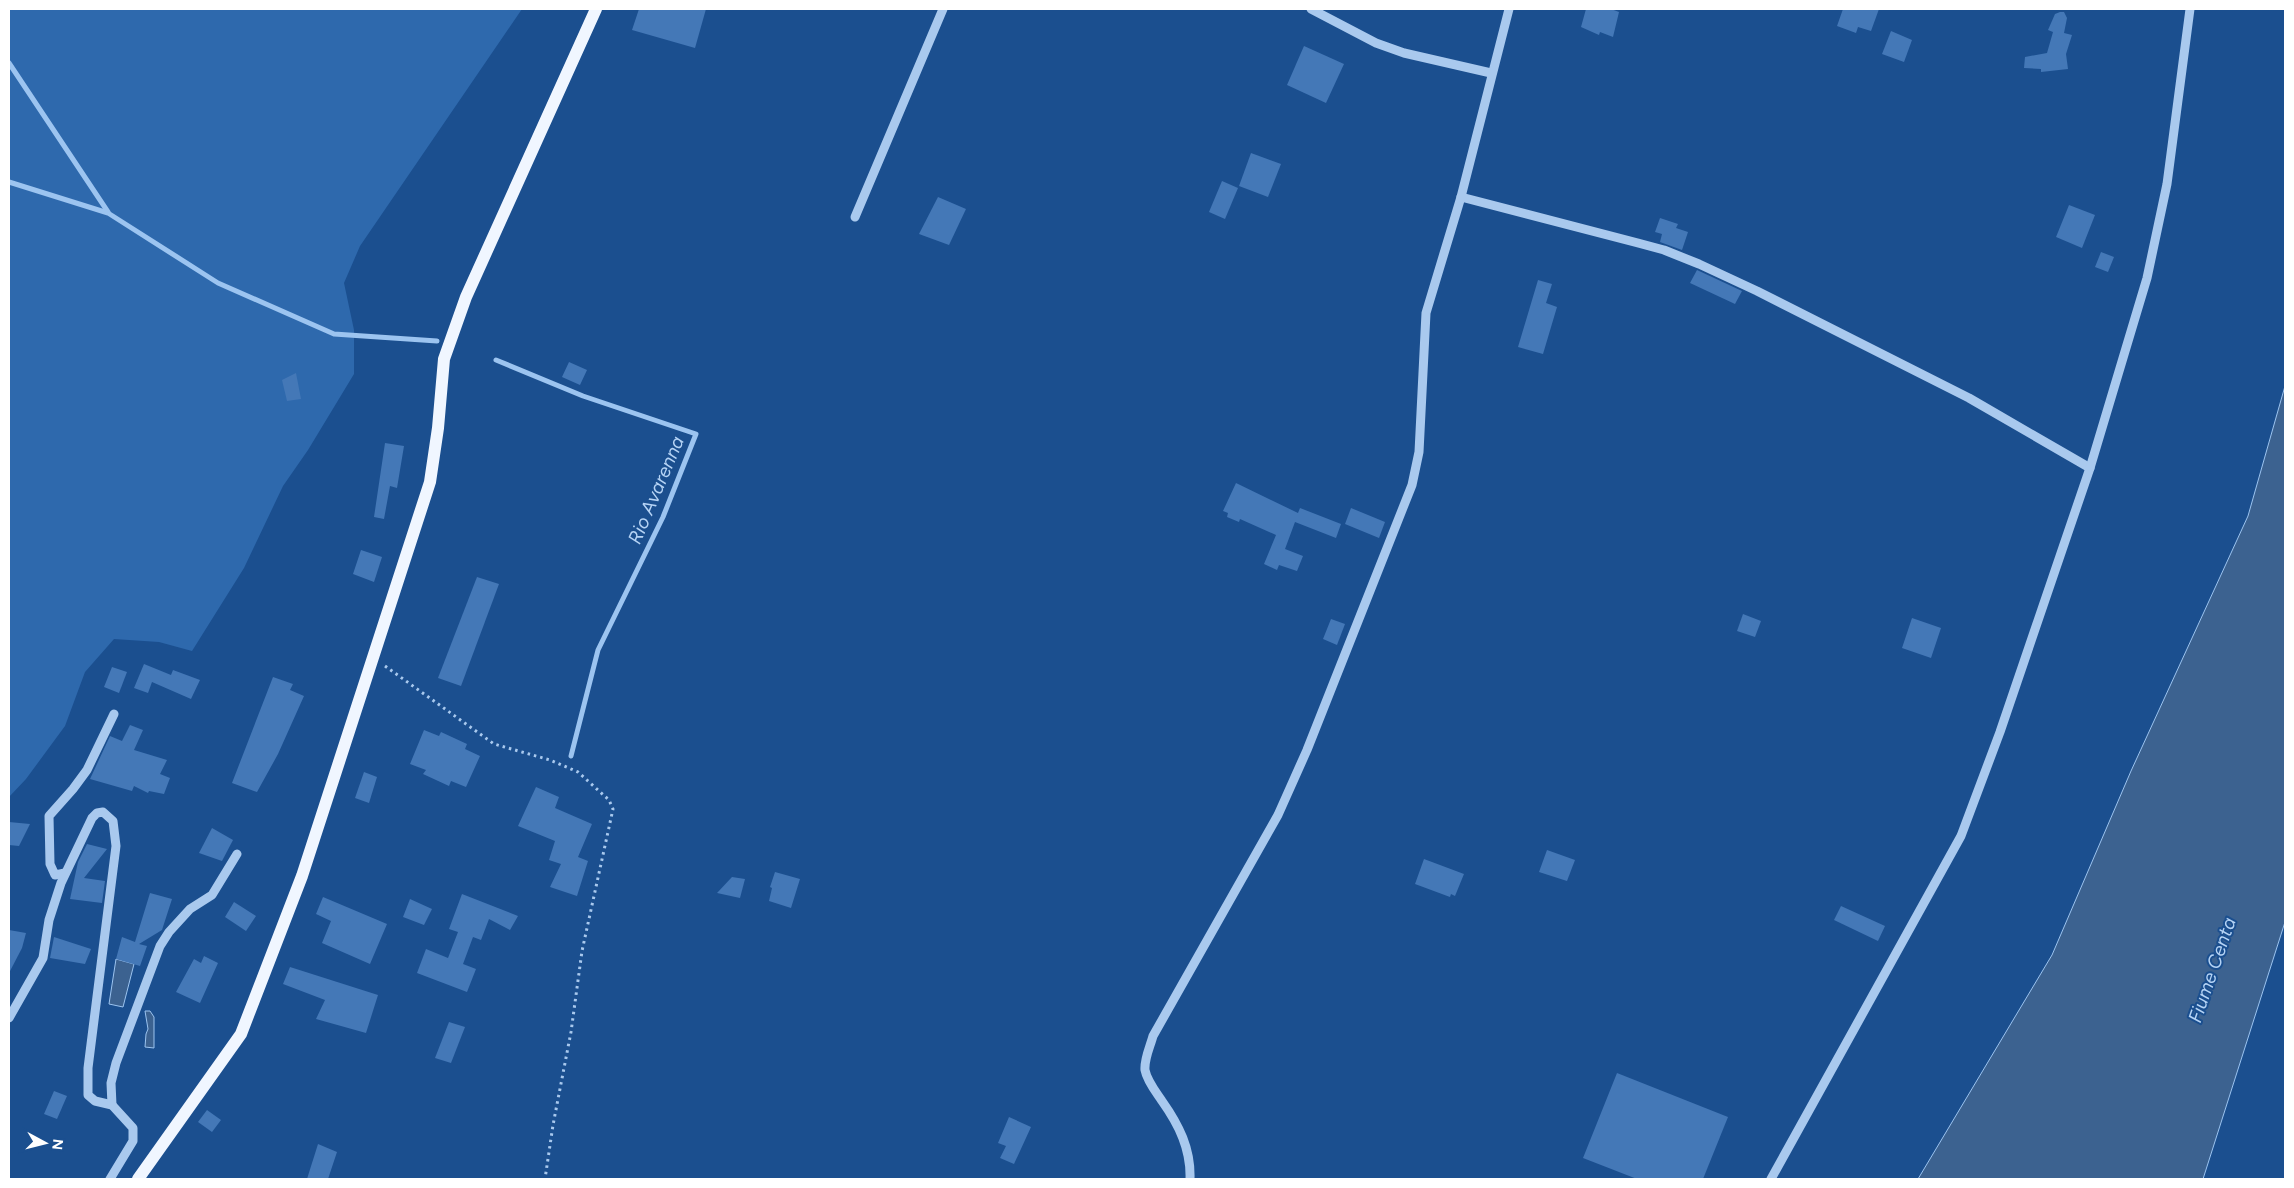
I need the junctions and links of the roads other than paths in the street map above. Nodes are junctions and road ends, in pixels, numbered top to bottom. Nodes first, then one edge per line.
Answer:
1 (596, 9) edge
2 (943, 9) edge
3 (1311, 9) edge
4 (1509, 9) edge
5 (2190, 9) edge
6 (1491, 73) junction
7 (1461, 197) junction
8 (855, 217) dead end
9 (2090, 468) junction
10 (114, 714) dead end
11 (237, 854) dead end
12 (65, 873) junction
13 (9, 1018) edge
14 (112, 1105) junction
15 (110, 1179) edge
16 (138, 1179) edge
17 (1190, 1179) edge
18 (1771, 1179) edge

1 - 16 main road
2 - 8 street
3 - 6 street
4 - 6 street
5 - 9 street
6 - 7 street
7 - 9 street
7 - 17 street
9 - 18 street
10 - 12 street
11 - 14 street
12 - 13 street
12 - 14 street
14 - 15 street

